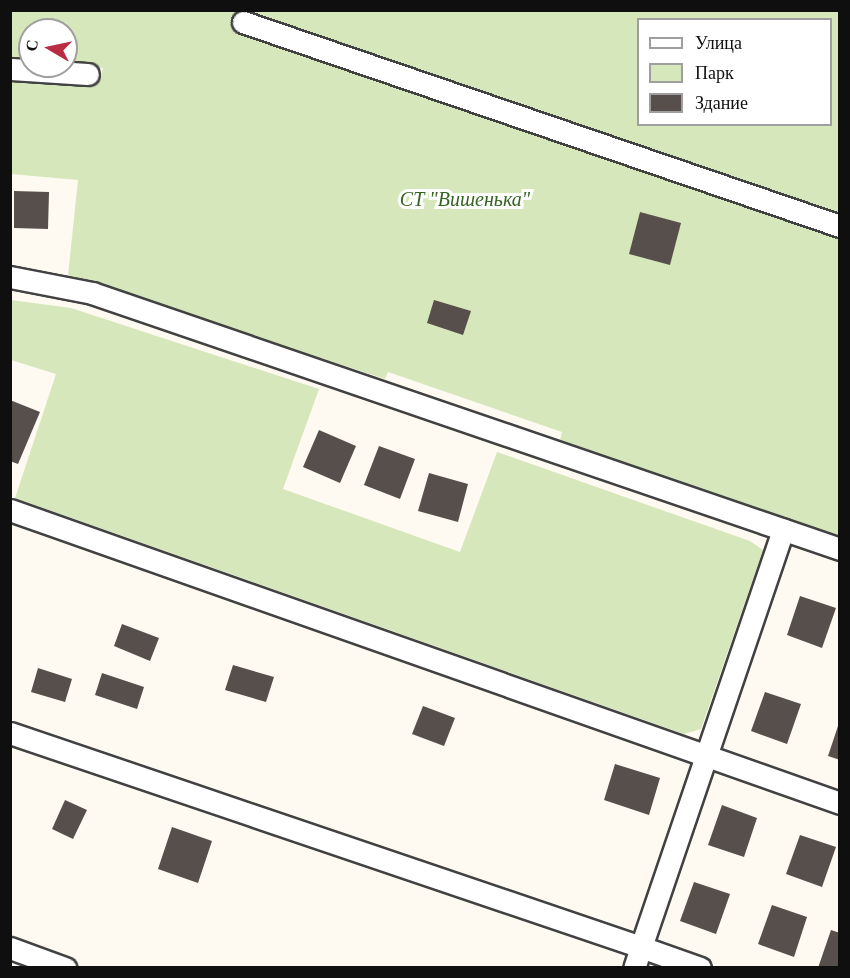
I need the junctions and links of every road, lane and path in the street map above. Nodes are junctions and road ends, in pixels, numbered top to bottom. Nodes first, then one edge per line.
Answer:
1 (243, 22) dead end
2 (10, 69) edge
3 (88, 74) dead end
4 (840, 226) edge
5 (10, 277) edge
6 (10, 510) edge
7 (783, 529) junction
8 (840, 549) edge
9 (10, 733) edge
10 (708, 758) junction
11 (840, 804) edge
12 (641, 947) junction
13 (10, 948) edge
14 (65, 968) edge
15 (634, 968) edge
16 (700, 968) edge

1 - 4 street
2 - 3 street
5 - 7 street
6 - 10 street
7 - 8 street
7 - 10 street
9 - 12 street
10 - 11 street
10 - 12 street
12 - 15 street
12 - 16 street
13 - 14 street

